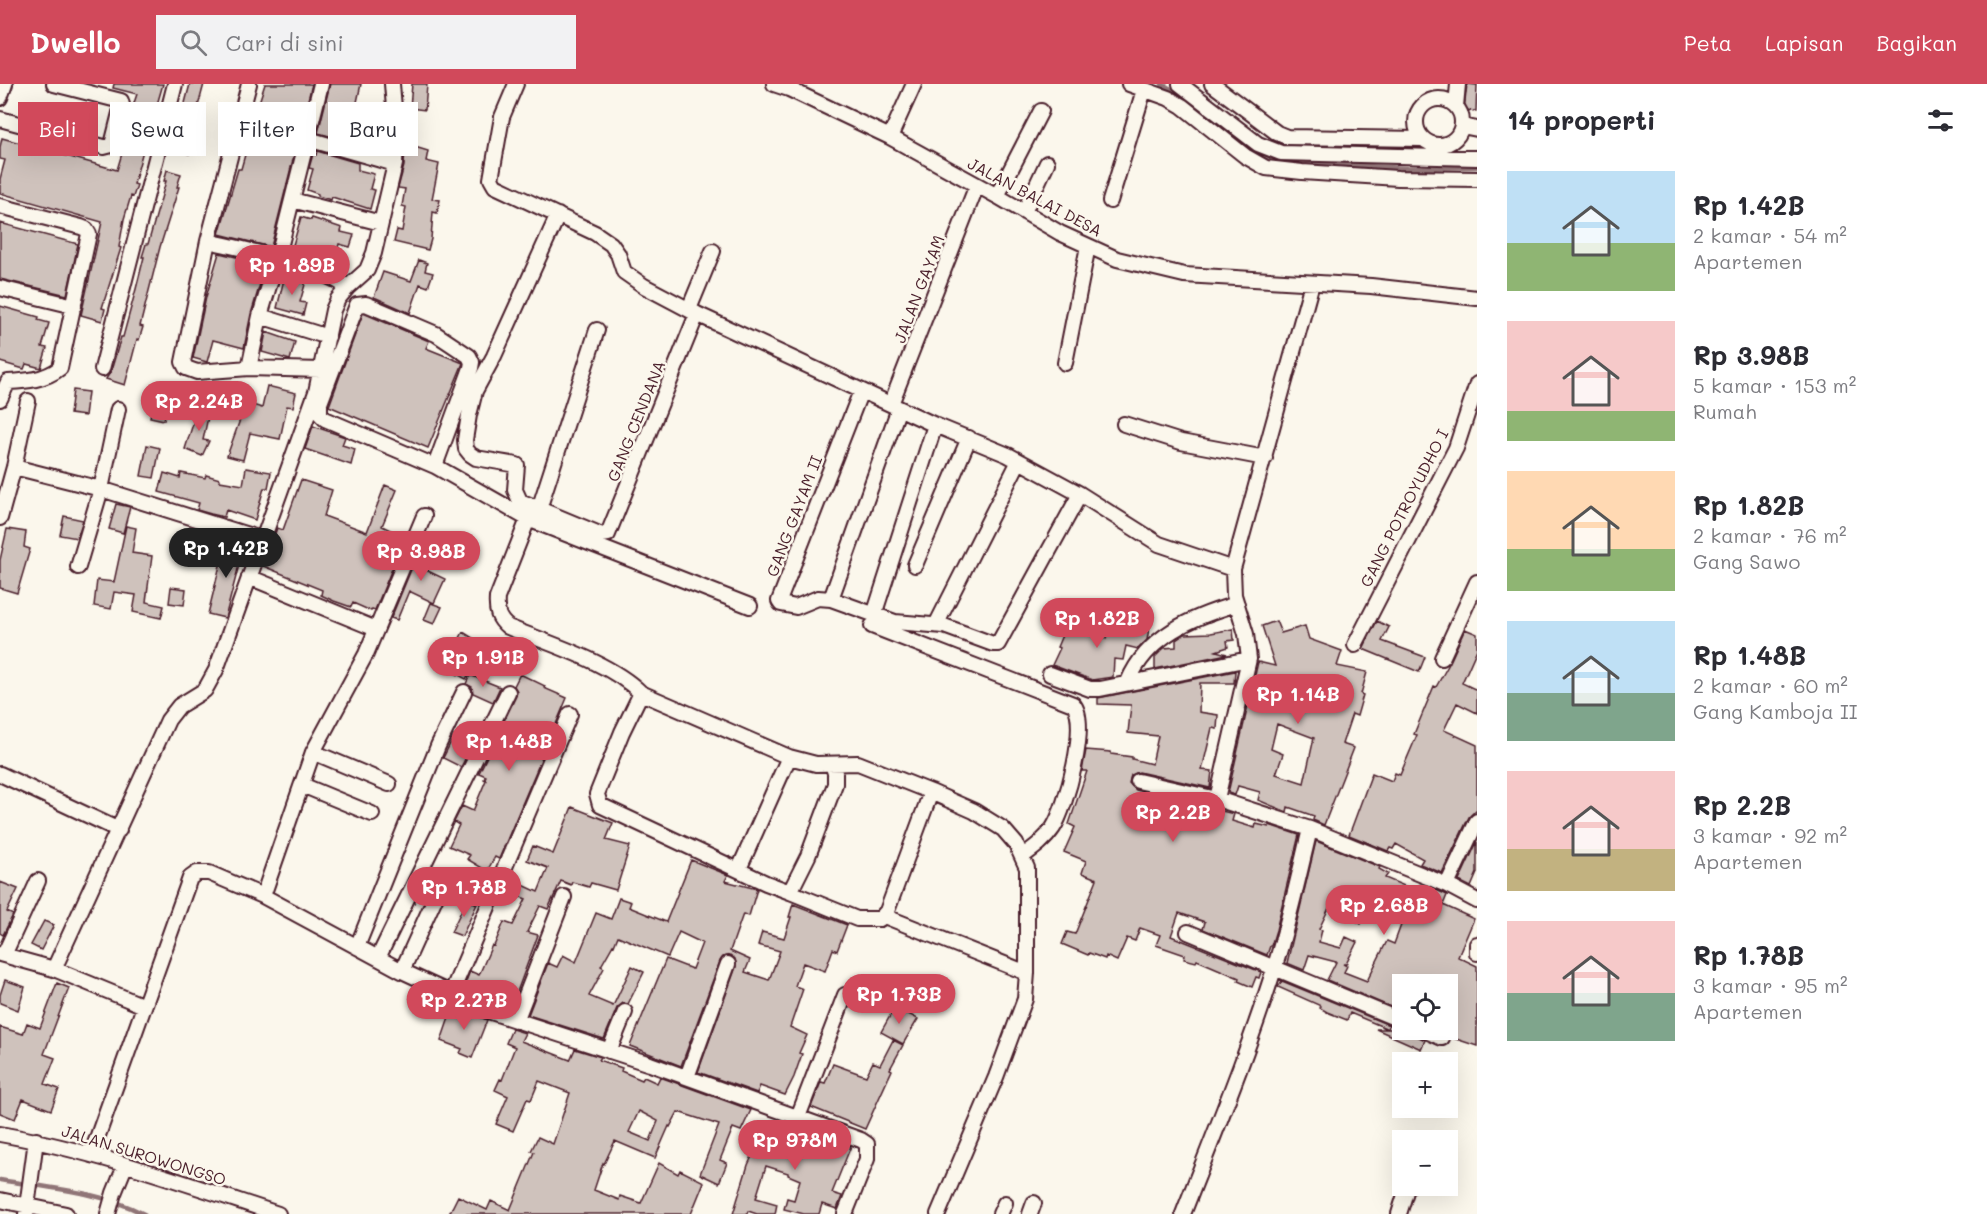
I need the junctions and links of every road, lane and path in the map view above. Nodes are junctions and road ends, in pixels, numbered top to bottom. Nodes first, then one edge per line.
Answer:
1 (5, 84) edge
2 (54, 84) edge
3 (175, 84) edge
4 (249, 84) edge
5 (321, 84) edge
6 (392, 84) edge
7 (516, 84) edge
8 (774, 84) edge
9 (914, 84) edge
10 (1129, 84) edge
11 (1212, 84) edge
12 (1458, 84) edge
13 (1174, 89) edge
14 (1144, 90) junction
15 (0, 99) edge
16 (316, 105) edge
17 (1456, 106) junction
18 (1041, 111) dead end
19 (0, 119) edge
20 (1462, 126) junction
21 (1477, 129) edge
22 (890, 136) junction
23 (1422, 139) junction
24 (316, 141) edge
25 (304, 156) edge
26 (1477, 158) edge
27 (1047, 163) dead end
28 (395, 164) junction
29 (1477, 179) edge
30 (977, 185) junction
31 (997, 196) junction
32 (292, 200) junction
33 (1110, 201) dead end
34 (0, 206) edge
35 (1024, 212) junction
36 (558, 215) junction
37 (381, 223) junction
38 (208, 242) junction
39 (1088, 246) junction
40 (712, 250) dead end
41 (278, 256) junction
42 (1312, 283) junction
43 (348, 287) junction
44 (0, 288) edge
45 (1477, 298) edge
46 (74, 306) junction
47 (693, 311) junction
48 (260, 316) junction
49 (597, 330) dead end
50 (328, 337) junction
51 (1065, 363) dead end
52 (249, 368) junction
53 (102, 369) dead end
54 (321, 370) junction
55 (4, 381) edge
56 (1477, 384) edge
57 (861, 391) junction
58 (0, 399) edge
59 (28, 401) dead end
60 (895, 406) junction
61 (118, 409) dead end
62 (1124, 424) dead end
63 (935, 425) junction
64 (969, 438) junction
65 (1265, 458) junction
66 (1020, 461) junction
67 (435, 466) junction
68 (14, 467) junction
69 (101, 489) junction
70 (1080, 494) junction
71 (539, 509) junction
72 (424, 516) dead end
73 (0, 518) edge
74 (528, 519) junction
75 (264, 540) junction
76 (915, 565) dead end
77 (78, 567) dead end
78 (1233, 568) junction
79 (249, 577) junction
80 (1477, 582) edge
81 (831, 599) junction
82 (1237, 604) junction
83 (750, 606) dead end
84 (873, 620) junction
85 (936, 625) junction
86 (376, 629) junction
87 (1355, 645) dead end
88 (1249, 658) junction
89 (1442, 658) dead end
90 (1050, 674) dead end
91 (1128, 682) junction
92 (464, 692) dead end
93 (508, 692) dead end
94 (641, 693) junction
95 (570, 714) dead end
96 (314, 752) junction
97 (789, 757) junction
98 (832, 764) junction
99 (0, 774) edge
100 (1138, 781) dead end
101 (389, 784) dead end
102 (302, 785) junction
103 (931, 792) junction
104 (1217, 799) junction
105 (372, 814) dead end
106 (1477, 821) edge
107 (1310, 829) junction
108 (119, 830) junction
109 (1023, 856) junction
110 (739, 869) junction
111 (38, 881) dead end
112 (1447, 885) junction
113 (440, 887) dead end
114 (790, 892) junction
115 (263, 896) junction
116 (564, 897) dead end
117 (1477, 901) edge
118 (884, 916) junction
119 (1188, 932) dead end
120 (1477, 944) edge
121 (357, 947) junction
122 (1477, 953) edge
123 (2, 954) edge
124 (378, 958) junction
125 (728, 964) dead end
126 (1275, 967) junction
127 (54, 969) junction
128 (402, 971) junction
129 (1027, 973) junction
130 (451, 994) junction
131 (845, 995) dead end
132 (144, 1006) junction
133 (625, 1012) dead end
134 (1392, 1017) edge
135 (516, 1021) junction
136 (609, 1051) junction
137 (687, 1077) junction
138 (798, 1117) junction
139 (0, 1134) edge
140 (36, 1140) junction
141 (91, 1155) junction
142 (125, 1166) junction
143 (1405, 1196) edge
144 (0, 1200) edge
145 (27, 1204) edge
146 (108, 1213) edge
147 (66, 1214) edge
148 (278, 1214) edge
149 (845, 1214) edge
150 (938, 1214) edge
151 (1183, 1214) edge
152 (1399, 1214) edge

1 - 15 street
2 - 19 street
3 - 53 street
4 - 38 street
5 - 16 street
6 - 28 street
7 - 36 street
8 - 22 street, JALAN BALAI DESA
9 - 22 street
10 - 14 street
11 - 23 street
12 - 17 street
13 - 14 street
13 - 26 street
13 - 29 street
14 - 33 street
17 - 20 street
17 - 23 street
18 - 31 street
20 - 21 street
20 - 23 street
22 - 30 street, JALAN BALAI DESA
24 - 28 street
25 - 32 street
27 - 35 street
28 - 37 street
30 - 31 street, JALAN BALAI DESA
30 - 60 street, JALAN GAYAM
31 - 35 street, JALAN BALAI DESA
32 - 37 street
32 - 41 street
34 - 46 street
35 - 39 street, JALAN BALAI DESA
36 - 47 street
36 - 71 street
37 - 43 street
38 - 41 street
38 - 52 street
39 - 42 street, JALAN BALAI DESA
39 - 51 street
40 - 47 street, GANG CENDANA
41 - 43 street
41 - 48 street
42 - 45 street, JALAN BALAI DESA
42 - 65 street
43 - 50 street
44 - 46 street
46 - 55 street
47 - 57 street
47 - 71 street, GANG CENDANA
48 - 50 street
48 - 52 street
49 - 71 street
50 - 54 street
52 - 54 street
54 - 75 street
55 - 58 street
56 - 87 street, GANG POTROYUDHO I
57 - 60 street
57 - 81 street, GANG GAYAM II
59 - 68 street
60 - 63 street
60 - 81 street, JALAN GAYAM
61 - 69 street
62 - 65 street
63 - 64 street
63 - 84 street
64 - 66 street
64 - 76 street
65 - 78 street
66 - 70 street
66 - 85 street
67 - 67 street
67 - 74 street
68 - 69 street
68 - 73 street
69 - 75 street
69 - 77 street
70 - 78 street
70 - 85 street, GANG GAYAM II
72 - 86 street
74 - 83 street
74 - 94 street
75 - 79 street
78 - 82 street
79 - 86 street
79 - 108 street
80 - 89 street
81 - 84 street, GANG GAYAM II
82 - 88 street
82 - 91 street
84 - 85 street, GANG GAYAM II
84 - 109 street
86 - 96 street
88 - 91 street
88 - 104 street
90 - 91 street
92 - 121 street
93 - 124 street
94 - 97 street
94 - 110 street
95 - 130 street
96 - 101 street
96 - 102 street
97 - 98 street
97 - 110 street
98 - 103 street
98 - 114 street
99 - 108 street
100 - 104 street
102 - 105 street
102 - 115 street
103 - 109 street
103 - 118 street
104 - 107 street
106 - 112 street
107 - 112 street
107 - 126 street
108 - 127 street
109 - 129 street
110 - 114 street
111 - 123 street
112 - 117 street
113 - 128 street
114 - 118 street
115 - 121 street
115 - 132 street
116 - 135 street
118 - 129 street
119 - 126 street
120 - 122 street
121 - 124 street
123 - 127 street
124 - 128 street
125 - 137 street
126 - 134 street
126 - 151 street
127 - 132 street
128 - 130 street
129 - 150 street
130 - 135 street
131 - 138 street
132 - 141 street
133 - 136 street
135 - 136 street
136 - 137 street
137 - 138 street
138 - 149 street
139 - 140 street, JALAN SUROWONGSO
140 - 141 street, JALAN SUROWONGSO
140 - 145 street
141 - 142 street, JALAN SUROWONGSO
142 - 146 street
142 - 148 street, JALAN SUROWONGSO
143 - 152 street
144 - 145 street
145 - 147 street

